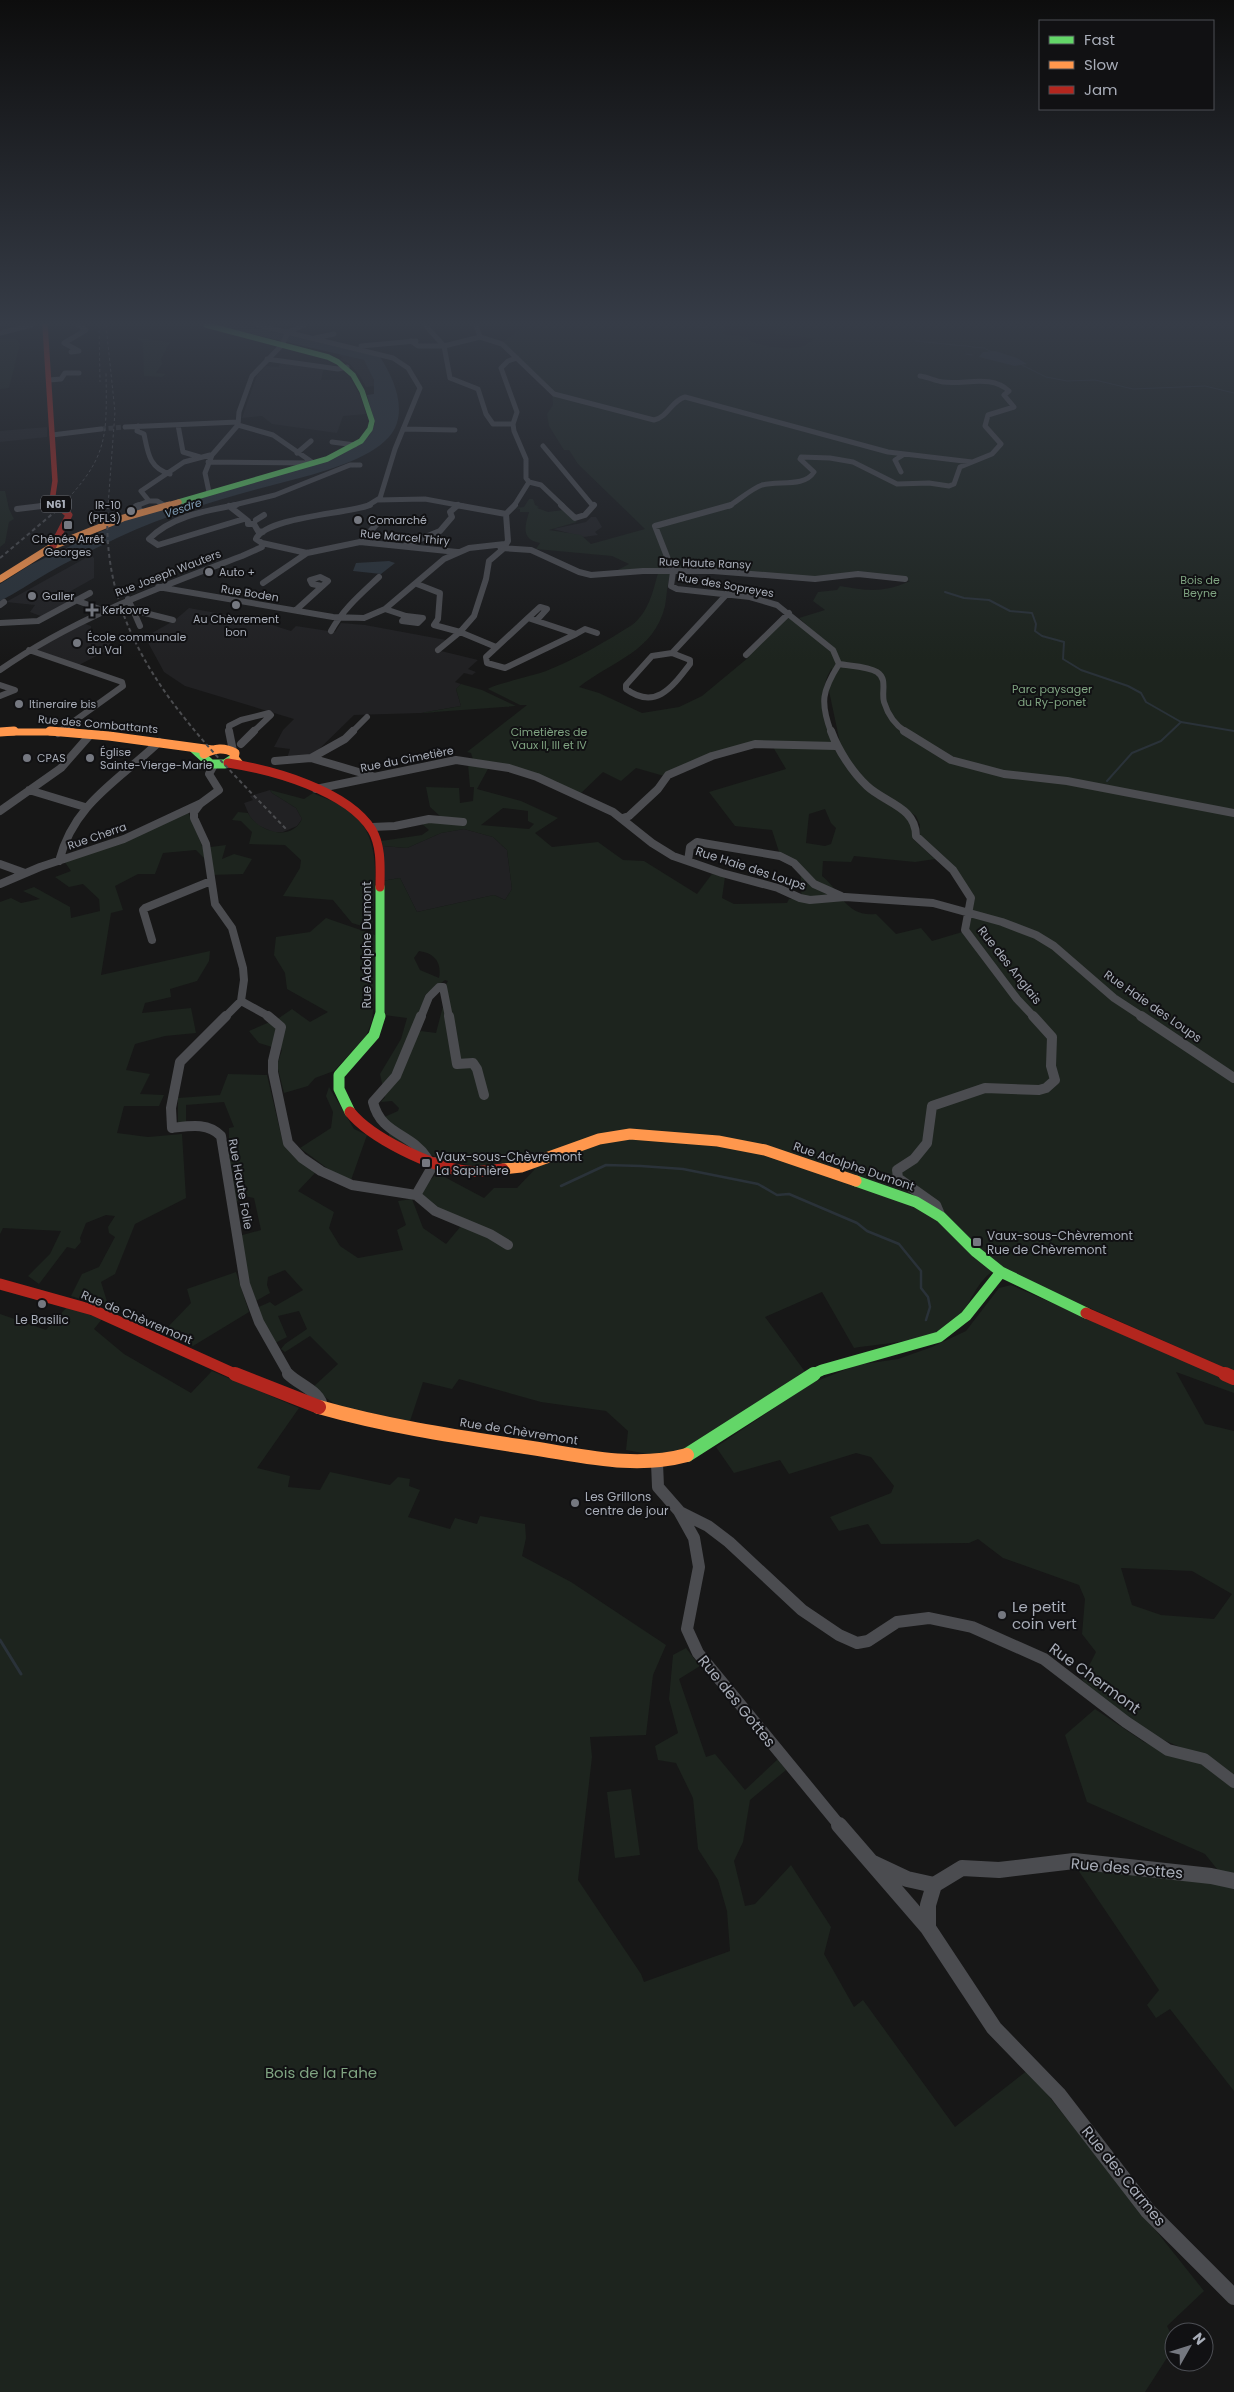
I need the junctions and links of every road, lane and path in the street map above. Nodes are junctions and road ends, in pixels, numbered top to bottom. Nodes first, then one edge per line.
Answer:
1 (52, 437) edge
2 (145, 437) edge
3 (180, 437) edge
4 (227, 437) edge
5 (275, 437) edge
6 (365, 437) edge
7 (400, 437) edge
8 (516, 437) edge
9 (832, 437) edge
10 (994, 437) edge
11 (311, 441) dead end
12 (332, 442) dead end
13 (355, 446) junction
14 (544, 446) dead end
15 (298, 453) junction
16 (210, 455) junction
17 (903, 455) junction
18 (200, 457) junction
19 (208, 462) junction
20 (973, 462) junction
21 (314, 463) junction
22 (360, 465) dead end
23 (901, 472) dead end
24 (170, 474) junction
25 (529, 482) junction
26 (209, 492) junction
27 (377, 500) junction
28 (149, 502) junction
29 (55, 504) junction
30 (164, 505) junction
31 (458, 505) junction
32 (229, 506) junction
33 (17, 509) dead end
34 (142, 512) junction
35 (506, 514) junction
36 (264, 515) dead end
37 (250, 521) junction
38 (376, 525) dead end
39 (262, 532) junction
40 (360, 542) junction
41 (59, 543) junction
42 (262, 543) junction
43 (405, 546) junction
44 (504, 546) junction
45 (457, 552) junction
46 (308, 553) junction
47 (673, 572) junction
48 (379, 577) dead end
49 (0, 579) edge
50 (905, 579) dead end
51 (264, 583) dead end
52 (417, 584) junction
53 (322, 586) dead end
54 (158, 588) junction
55 (90, 593) dead end
56 (726, 594) junction
57 (128, 599) junction
58 (78, 601) junction
59 (385, 609) junction
60 (102, 610) junction
61 (133, 610) junction
62 (296, 610) junction
63 (789, 613) junction
64 (406, 616) dead end
65 (338, 618) junction
66 (528, 618) junction
67 (173, 620) dead end
68 (537, 620) junction
69 (0, 623) edge
70 (140, 626) dead end
71 (331, 631) dead end
72 (460, 632) junction
73 (597, 633) dead end
74 (576, 634) junction
75 (496, 647) junction
76 (29, 650) junction
77 (438, 650) dead end
78 (672, 652) junction
79 (746, 655) dead end
80 (839, 664) junction
81 (0, 670) edge
82 (0, 675) edge
83 (0, 681) edge
84 (0, 685) edge
85 (10, 692) junction
86 (0, 696) edge
87 (0, 700) edge
88 (368, 717) dead end
89 (0, 732) edge
90 (58, 733) junction
91 (90, 735) junction
92 (229, 739) junction
93 (159, 742) junction
94 (836, 746) junction
95 (210, 752) junction
96 (235, 756) junction
97 (311, 758) junction
98 (275, 761) dead end
99 (214, 765) junction
100 (373, 777) junction
101 (29, 790) junction
102 (316, 790) junction
103 (0, 797) edge
104 (586, 800) joint
105 (12, 802) junction
106 (200, 804) junction
107 (85, 808) junction
108 (0, 811) edge
109 (1234, 813) edge
110 (623, 818) junction
111 (463, 822) dead end
112 (372, 828) junction
113 (59, 861) junction
114 (688, 861) junction
115 (0, 864) edge
116 (25, 873) junction
117 (211, 881) junction
118 (0, 884) edge
119 (845, 897) junction
120 (968, 912) junction
121 (152, 940) dead end
122 (241, 1000) junction
123 (1234, 1078) edge
124 (484, 1095) dead end
125 (431, 1160) junction
126 (416, 1195) junction
127 (941, 1218) junction
128 (508, 1245) dead end
129 (1001, 1272) junction
130 (0, 1284) edge
131 (1234, 1378) edge
132 (322, 1408) junction
133 (657, 1463) junction
134 (679, 1511) junction
135 (1234, 1782) edge
136 (870, 1862) junction
137 (1234, 1881) edge
138 (934, 1884) junction
139 (928, 1928) junction
140 (1058, 2094) joint
141 (1234, 2297) edge

1 - 29 main road, N61
2 - 24 street
3 - 18 street
4 - 16 street
5 - 15 street
6 - 13 main road
7 - 27 street
8 - 25 street
9 - 17 street
10 - 20 street
11 - 15 street
12 - 13 street
13 - 21 main road
14 - 25 street
15 - 21 street
16 - 18 street
16 - 19 street
17 - 20 street
17 - 23 street
18 - 24 street
19 - 21 street
19 - 26 street
20 - 47 street
21 - 26 main road
22 - 32 street
24 - 28 street
25 - 35 street
26 - 30 main road
27 - 31 street
27 - 39 street
28 - 30 street
28 - 34 street
29 - 33 street
29 - 41 main road, N61
30 - 34 main road
31 - 35 street
31 - 43 street
32 - 37 street
32 - 37 street
34 - 41 main road
35 - 44 street
36 - 37 street
37 - 39 street
38 - 40 street
39 - 42 street
40 - 43 street, Rue Marcel Thiry
40 - 46 street, Rue Marcel Thiry
41 - 49 main road
42 - 46 street, Rue Marcel Thiry
42 - 54 street, Rue Joseph Wauters
43 - 45 street, Rue Marcel Thiry
44 - 45 street, Rue Haute Ransy
44 - 47 street, Rue Haute Ransy
44 - 72 street
45 - 52 street, Rue Boden
46 - 51 street
47 - 50 street, Rue Haute Ransy
47 - 56 street, Rue des Sopreyes
48 - 65 street
52 - 59 street, Rue Boden
52 - 72 street
53 - 62 street
54 - 57 street, Rue Joseph Wauters
54 - 62 street, Rue Boden
55 - 58 street
56 - 63 street, Rue des Sopreyes
56 - 78 street
57 - 60 street, Rue Joseph Wauters
57 - 61 street
58 - 60 street
58 - 69 street
59 - 64 street
59 - 65 street, Rue Boden
60 - 76 street, Rue Joseph Wauters
61 - 67 street
61 - 70 street
62 - 65 street, Rue Boden
63 - 79 street
63 - 80 street, Rue des Sopreyes
65 - 71 street
66 - 68 street
66 - 68 street
66 - 75 street
68 - 74 street
72 - 75 street
72 - 77 street
73 - 74 street
74 - 75 street
76 - 81 street, Rue Joseph Wauters
76 - 90 street
78 - 78 street
80 - 94 street
80 - 109 street
82 - 83 street
84 - 85 street
85 - 86 street
85 - 87 street
88 - 97 street
89 - 90 main road, Rue des Combattants
90 - 91 main road, Rue des Combattants
91 - 93 main road, Rue des Combattants
91 - 101 street
92 - 95 street
92 - 96 street
92 - 96 street
93 - 95 main road, Rue des Combattants
93 - 107 street
94 - 110 street
94 - 120 street
95 - 96 main road
95 - 99 main road, Rue des Combattants
96 - 99 main road
96 - 102 main road
97 - 98 street
97 - 100 street
99 - 106 street
100 - 102 street, Rue du Cimetière
100 - 104 street, Rue du Cimetière
101 - 105 street
101 - 107 street
102 - 112 main road
103 - 105 street
104 - 110 street, Rue Haie des Loups
105 - 108 street
106 - 113 street, Rue Cherra
106 - 117 street
107 - 113 street
110 - 114 street, Rue Haie des Loups
111 - 112 street
112 - 125 main road, Rue Adolphe Dumont
113 - 116 street, Rue Cherra
114 - 119 street, Rue Haie des Loups
114 - 119 street
115 - 116 street
116 - 118 street, Rue Cherra
117 - 121 street
117 - 122 street
119 - 120 street, Rue Haie des Loups
120 - 123 street, Rue Haie des Loups
120 - 127 street, Rue des Anglais
122 - 126 street
122 - 132 street, Rue Haute Folie
124 - 125 street, Rue Adolphe Dumont
125 - 126 street
125 - 127 main road, Rue Adolphe Dumont
126 - 128 street
127 - 129 main road, Rue Adolphe Dumont
129 - 131 main road, Rue Adolphe Dumont
129 - 133 main road, Rue de Chèvremont
130 - 132 main road, Rue de Chèvremont
132 - 133 main road, Rue de Chèvremont
133 - 134 street, Rue des Gottes
134 - 135 street, Rue Chermont
134 - 136 street, Rue des Gottes
136 - 138 street, Rue des Gottes
136 - 139 street, Rue des Gottes
137 - 138 street, Rue des Gottes
138 - 139 street
139 - 140 street, Rue des Gottes
140 - 141 street, Rue des Carmes

